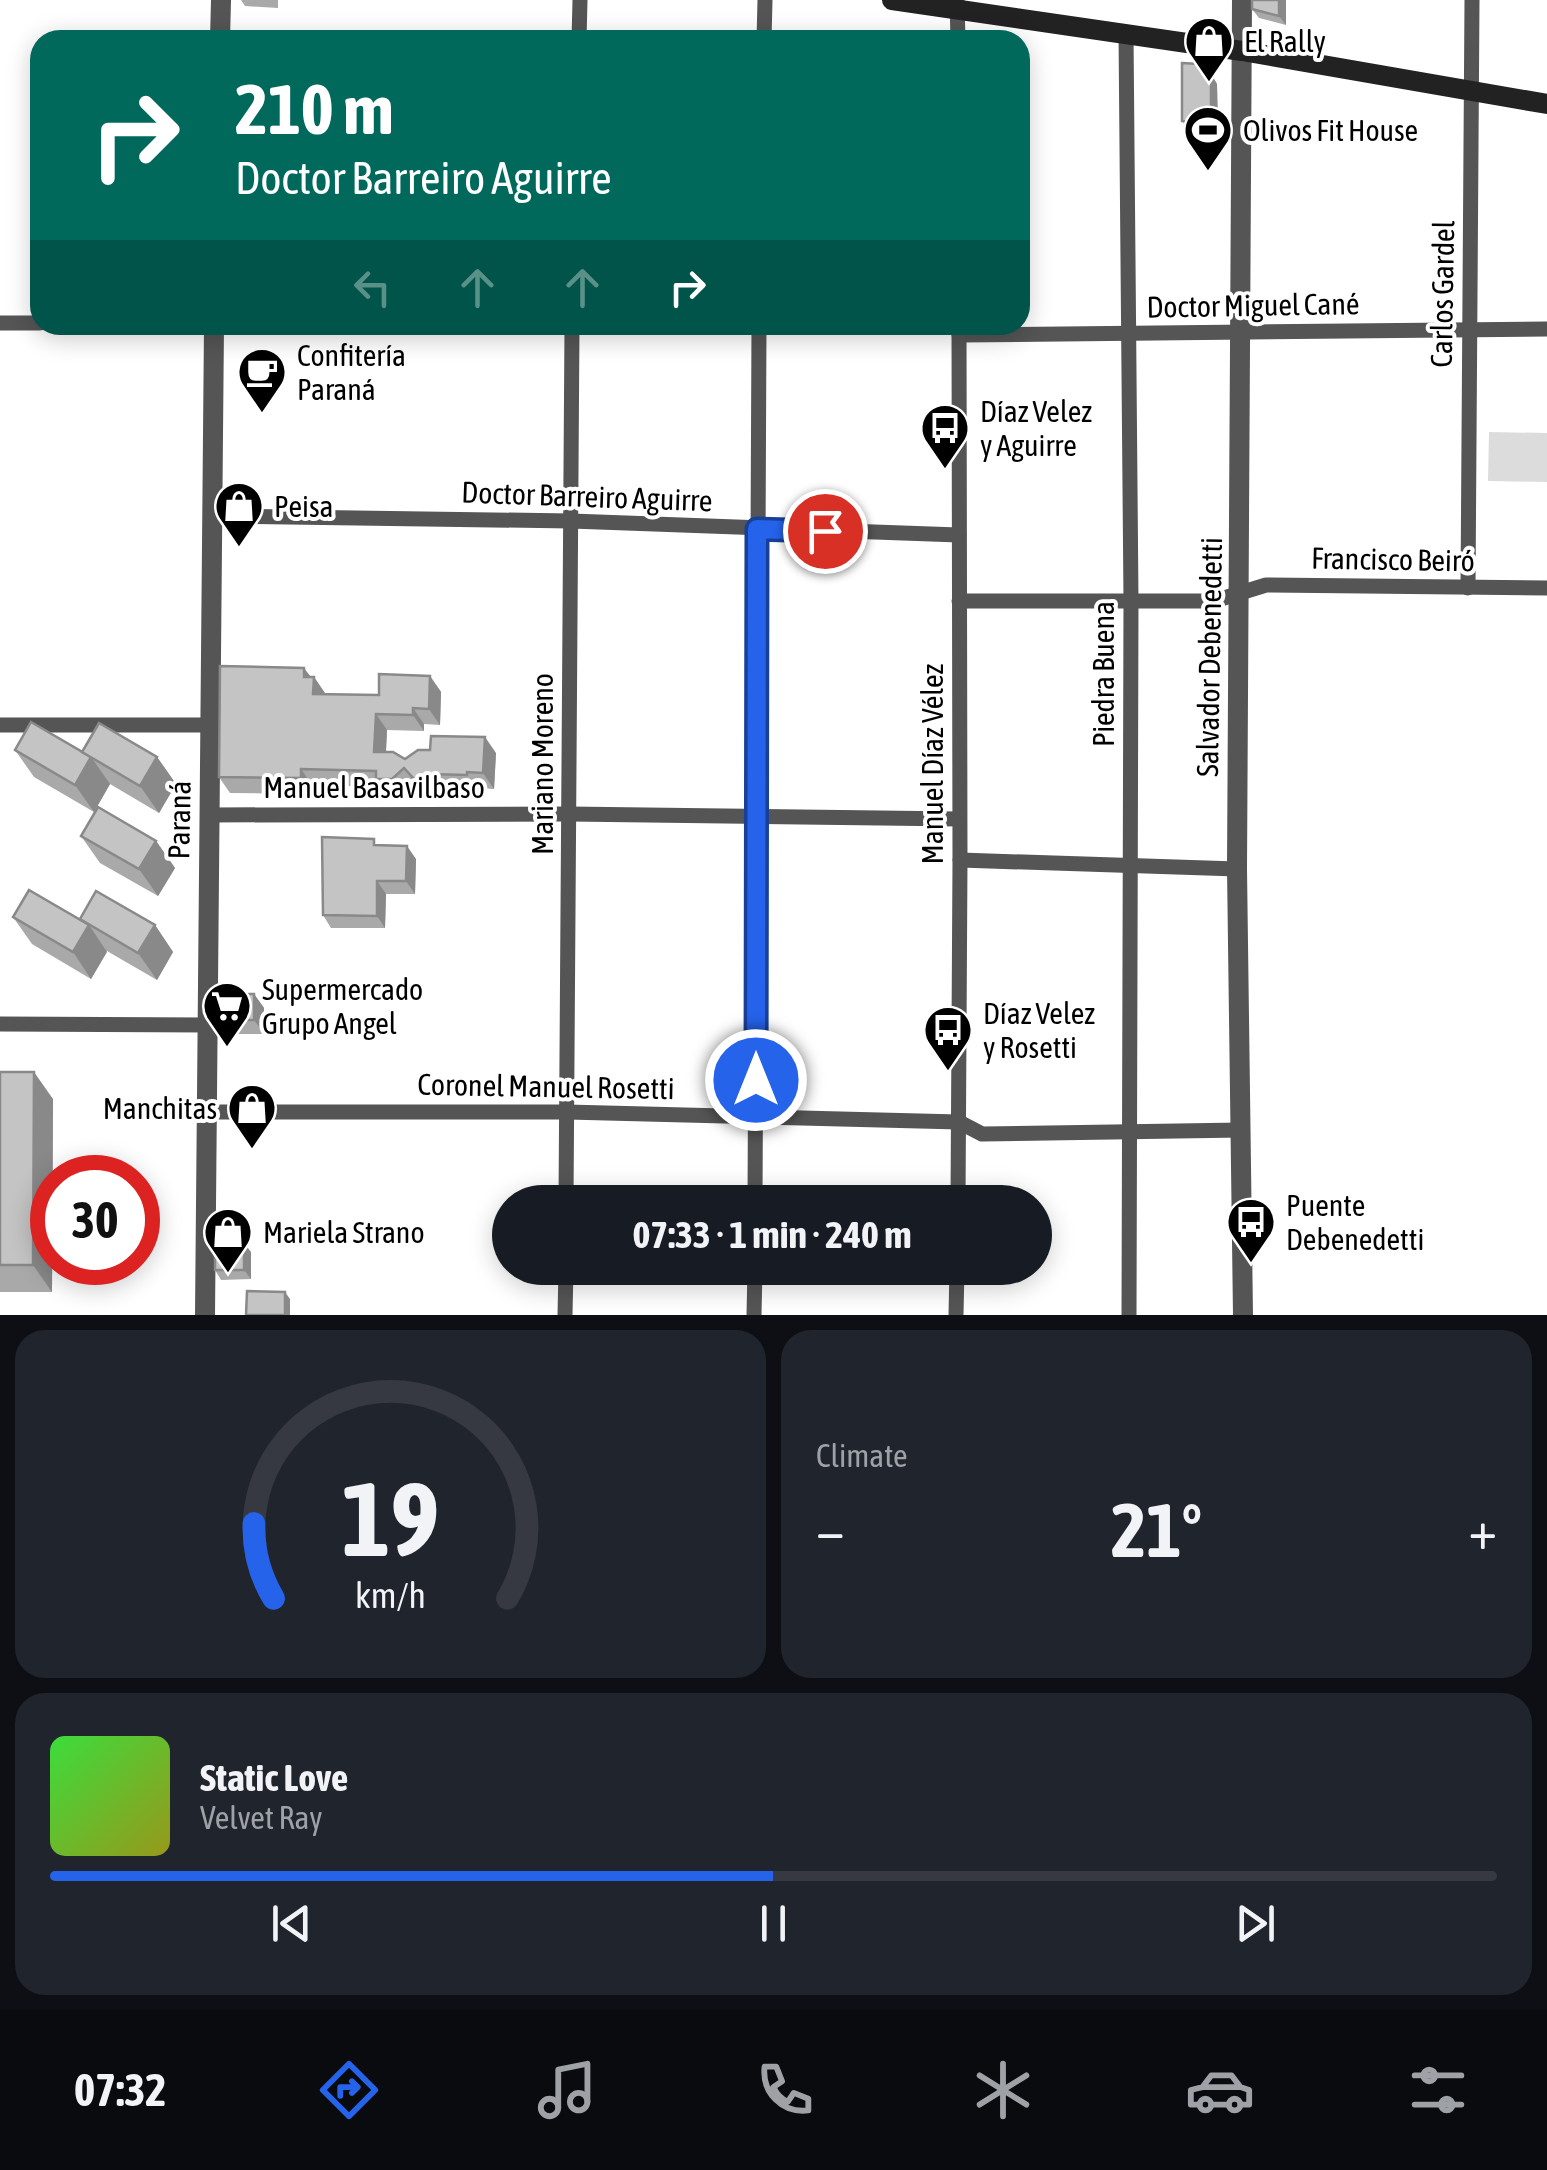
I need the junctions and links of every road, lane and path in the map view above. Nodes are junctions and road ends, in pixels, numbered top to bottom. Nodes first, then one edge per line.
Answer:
1 (221, 0) edge
2 (580, 0) edge
3 (765, 0) edge
4 (892, 0) edge
5 (1242, 0) edge
6 (1472, 0) edge
7 (958, 4) edge
8 (220, 30) edge
9 (579, 30) edge
10 (764, 30) edge
11 (958, 30) edge
12 (1126, 34) junction
13 (1242, 51) junction
14 (1472, 92) junction
15 (1547, 104) edge
16 (0, 323) edge
17 (30, 323) edge
18 (1470, 330) junction
19 (1547, 330) edge
20 (1030, 332) edge
21 (1240, 332) junction
22 (1130, 334) junction
23 (214, 335) edge
24 (572, 335) edge
25 (758, 335) edge
26 (959, 335) edge
27 (212, 516) junction
28 (571, 521) junction
29 (757, 529) junction
30 (959, 535) junction
31 (1468, 588) junction
32 (1547, 588) edge
33 (1240, 593) junction
34 (959, 601) junction
35 (1132, 601) junction
36 (0, 725) edge
37 (210, 726) junction
38 (569, 814) junction
39 (210, 815) junction
40 (756, 817) junction
41 (959, 820) junction
42 (960, 860) junction
43 (1130, 866) junction
44 (1237, 869) junction
45 (0, 1024) edge
46 (208, 1025) junction
47 (207, 1112) junction
48 (567, 1112) junction
49 (755, 1118) junction
50 (959, 1122) junction
51 (1242, 1130) junction
52 (1130, 1131) junction
53 (566, 1185) edge
54 (755, 1185) edge
55 (958, 1185) edge
56 (566, 1285) edge
57 (755, 1285) edge
58 (957, 1285) edge
59 (205, 1315) edge
60 (566, 1315) edge
61 (754, 1315) edge
62 (956, 1315) edge
63 (1129, 1315) edge
64 (1242, 1315) edge

1 - 8 street
2 - 9 street
3 - 10 street
4 - 7 main road
5 - 13 street, Salvador Debenedetti
6 - 14 street, Carlos Gardel
7 - 11 street
7 - 12 main road
12 - 13 main road
12 - 22 street, Piedra Buena
13 - 14 main road
13 - 21 street, Salvador Debenedetti
14 - 15 main road
14 - 18 street, Carlos Gardel
16 - 17 street
18 - 19 street, Doctor Miguel Cané
18 - 21 street, Doctor Miguel Cané
18 - 31 street, Carlos Gardel
20 - 22 street, Doctor Miguel Cané
21 - 22 street, Doctor Miguel Cané
21 - 33 street, Salvador Debenedetti
22 - 35 street, Piedra Buena
23 - 27 street, Paraná
24 - 28 street, Mariano Moreno
25 - 29 street
26 - 30 street, Manuel Díaz Vélez
27 - 28 street, Doctor Barreiro Aguirre
27 - 37 street, Paraná
28 - 29 street, Doctor Barreiro Aguirre
28 - 38 street, Mariano Moreno
29 - 30 street, Doctor Barreiro Aguirre
29 - 40 street
30 - 34 street, Manuel Díaz Vélez
31 - 32 street, Francisco Beiró
31 - 33 street, Francisco Beiró
33 - 35 street
33 - 44 street, Salvador Debenedetti
34 - 35 street
34 - 41 street, Manuel Díaz Vélez
35 - 43 street, Piedra Buena
36 - 37 street
37 - 39 street, Paraná
38 - 39 street, Manuel Basavilbaso
38 - 40 street, Manuel Basavilbaso
38 - 48 street, Mariano Moreno
39 - 46 street, Paraná
40 - 41 street, Manuel Basavilbaso
40 - 49 street
41 - 42 street, Manuel Díaz Vélez
42 - 43 street
42 - 50 street, Manuel Díaz Vélez
43 - 44 street
43 - 52 street, Piedra Buena
44 - 51 street, Salvador Debenedetti
45 - 46 street
46 - 47 street, Paraná
47 - 48 street, Coronel Manuel Rosetti
47 - 59 street, Paraná
48 - 49 street, Coronel Manuel Rosetti
48 - 53 street, Mariano Moreno
49 - 50 street, Coronel Manuel Rosetti
49 - 54 street
50 - 52 street, Coronel Manuel Rosetti
50 - 55 street, Manuel Díaz Vélez
51 - 52 street, Coronel Manuel Rosetti
51 - 64 street, Salvador Debenedetti
52 - 63 street, Piedra Buena
56 - 60 street
57 - 61 street
58 - 62 street

